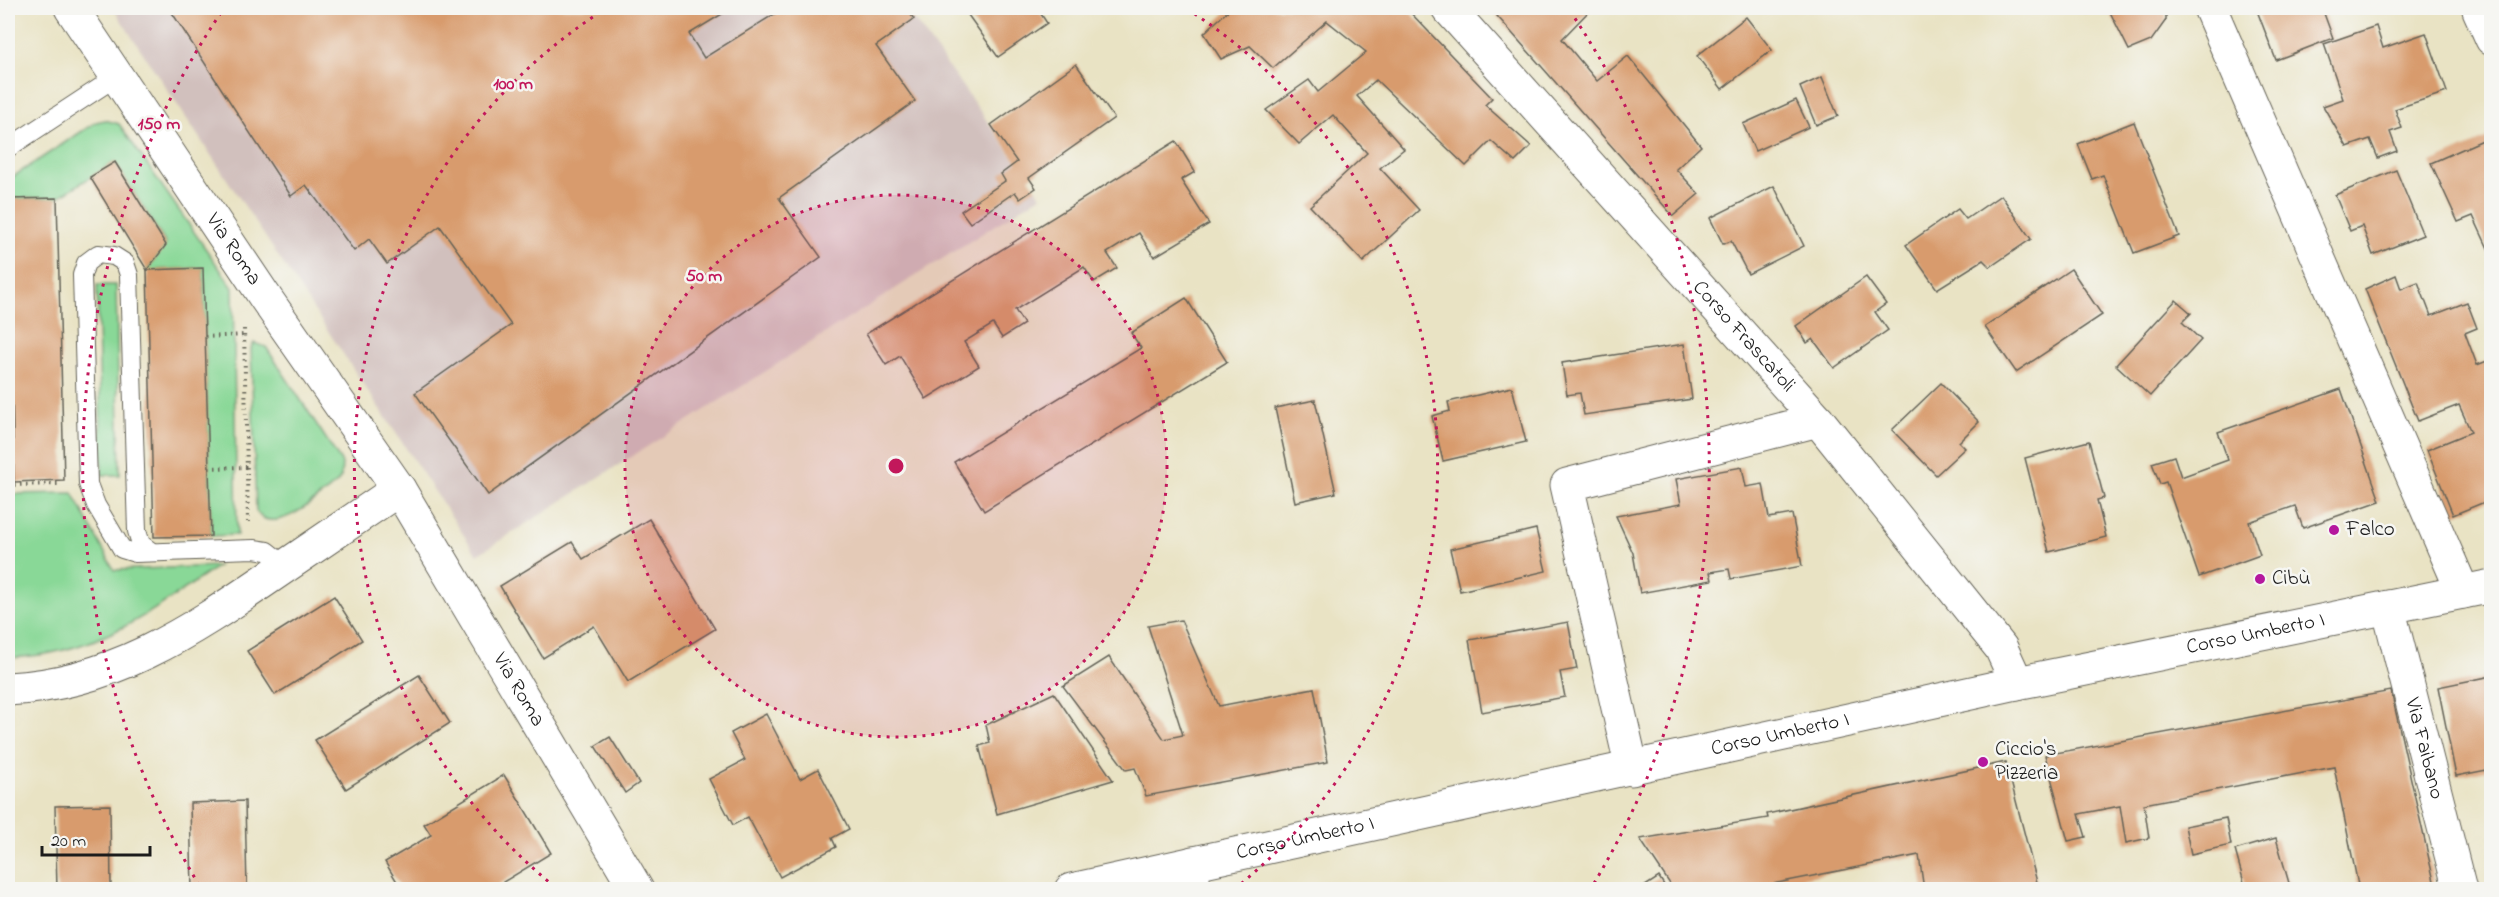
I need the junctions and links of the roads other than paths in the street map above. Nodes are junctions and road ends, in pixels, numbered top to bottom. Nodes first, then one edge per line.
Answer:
1 (71, 8) edge
2 (1448, 8) edge
3 (2210, 8) edge
4 (117, 77) junction
5 (8, 148) edge
6 (1818, 420) junction
7 (399, 489) junction
8 (152, 552) junction
9 (286, 566) junction
10 (2477, 589) edge
11 (2388, 607) junction
12 (2017, 683) junction
13 (8, 689) edge
14 (1632, 769) junction
15 (1193, 876) edge
16 (637, 890) edge
17 (1071, 890) edge
18 (2460, 890) edge

1 - 4 street, Via Roma
2 - 6 street, Corso Frascatoli
3 - 10 street
4 - 5 lane
4 - 7 street, Via Roma
6 - 12 street, Corso Frascatoli
6 - 14 street
7 - 9 street
7 - 16 street, Via Roma
8 - 8 lane
8 - 9 lane
9 - 13 street
10 - 11 street, Corso Umberto I
11 - 12 street, Corso Umberto I
11 - 18 street, Via Faibano
12 - 14 street, Corso Umberto I
14 - 15 street, Corso Umberto I
15 - 17 street, Corso Umberto I

